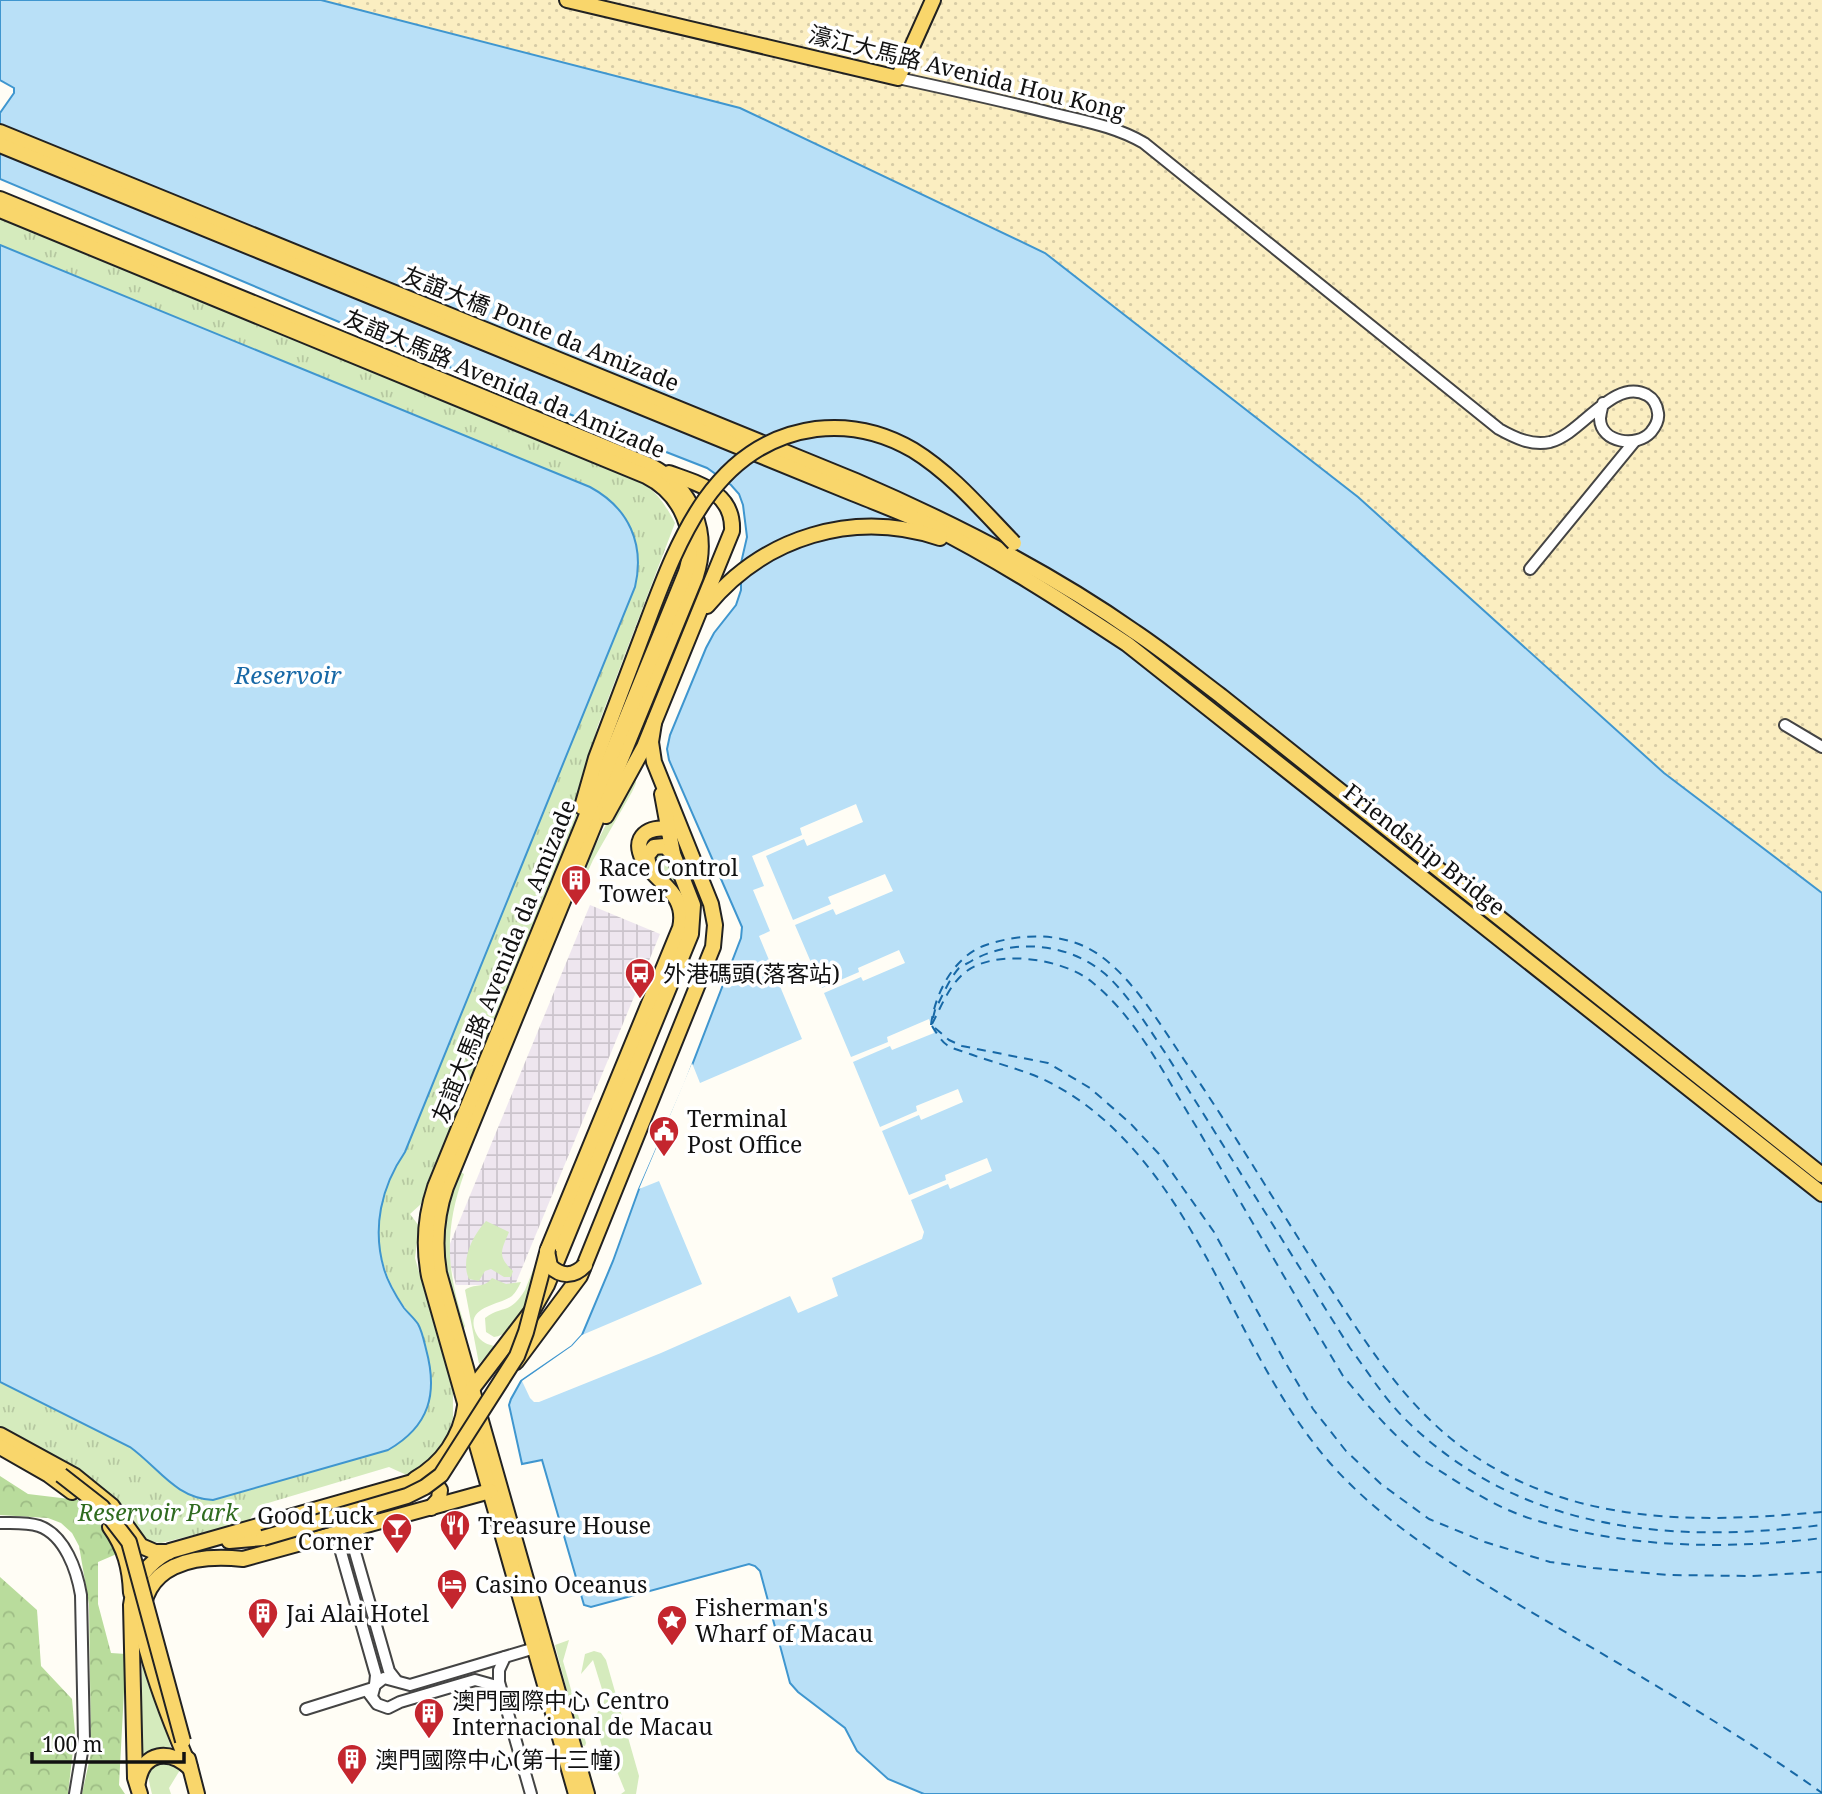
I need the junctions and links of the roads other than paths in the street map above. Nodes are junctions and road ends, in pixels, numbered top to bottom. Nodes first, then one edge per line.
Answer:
1 (567, 0) edge
2 (933, 0) edge
3 (898, 78) junction
4 (0, 132) edge
5 (0, 145) edge
6 (0, 199) edge
7 (0, 210) edge
8 (1604, 404) junction
9 (1634, 442) junction
10 (651, 466) junction
11 (987, 556) junction
12 (1530, 569) dead end
13 (1057, 582) junction
14 (695, 622) junction
15 (654, 723) junction
16 (1785, 725) dead end
17 (1822, 747) edge
18 (657, 768) junction
19 (668, 828) junction
20 (686, 845) junction
21 (673, 854) junction
22 (649, 866) junction
23 (568, 874) junction
24 (1822, 1175) edge
25 (1822, 1194) edge
26 (548, 1249) junction
27 (585, 1265) junction
28 (472, 1389) junction
29 (491, 1396) junction
30 (465, 1404) junction
31 (0, 1435) edge
32 (0, 1447) edge
33 (32, 1454) junction
34 (404, 1484) junction
35 (490, 1491) junction
36 (430, 1508) junction
37 (0, 1523) edge
38 (362, 1528) junction
39 (330, 1534) junction
40 (263, 1538) junction
41 (187, 1546) junction
42 (170, 1551) junction
43 (218, 1556) junction
44 (131, 1605) junction
45 (535, 1648) junction
46 (505, 1657) junction
47 (396, 1680) junction
48 (371, 1690) junction
49 (505, 1701) junction
50 (400, 1702) junction
51 (306, 1709) dead end
52 (190, 1768) junction
53 (139, 1790) edge
54 (584, 1791) edge
55 (75, 1794) edge
56 (197, 1794) edge
57 (531, 1794) edge

1 - 3 main road, 濠江大馬路 Avenida Hou Kong
2 - 3 main road
3 - 8 street, 濠江大馬路 Avenida Hou Kong
4 - 13 main road, 友誼大橋 Ponte da Amizade
5 - 11 main road, 友誼大橋 Ponte da Amizade
6 - 10 main road, 友誼大馬路 Avenida da Amizade
7 - 23 main road, 友誼大馬路 Avenida da Amizade
8 - 9 street
8 - 9 street
9 - 12 street
10 - 14 main road
10 - 23 main road, 友誼大馬路 Avenida da Amizade
11 - 14 main road
11 - 25 main road, Friendship Bridge
13 - 23 main road, bridge
13 - 24 main road, Friendship Bridge
14 - 15 main road
15 - 18 main road
15 - 23 main road
16 - 17 street
18 - 19 main road
18 - 20 main road
19 - 20 main road
19 - 21 main road
19 - 22 main road
20 - 27 main road
21 - 22 main road
21 - 28 main road
22 - 26 main road
23 - 28 main road, 友誼大馬路 Avenida da Amizade
23 - 30 main road, 友誼大馬路 Avenida da Amizade
26 - 27 main road, bridge
26 - 29 main road, bridge
27 - 29 main road, bridge
28 - 54 main road, 友誼大馬路 Avenida da Amizade
29 - 40 main road, bridge
30 - 34 main road
30 - 35 main road, 友誼大馬路 Avenida da Amizade
31 - 33 main road
32 - 44 main road
33 - 42 main road
33 - 52 main road, bridge
34 - 36 main road
34 - 41 main road
35 - 36 main road
35 - 45 main road, 友誼大馬路 Avenida da Amizade
36 - 38 main road
37 - 55 street
38 - 39 main road
38 - 47 street
39 - 43 main road
39 - 48 street
40 - 41 main road
40 - 43 main road
41 - 42 main road
42 - 44 main road
43 - 52 main road
44 - 53 main road
45 - 46 street
45 - 54 main road, 友誼大馬路 Avenida da Amizade
46 - 47 street
46 - 49 street
47 - 48 street
47 - 50 street
48 - 50 street
48 - 51 street
49 - 50 street
49 - 57 street
52 - 53 main road
52 - 56 main road

